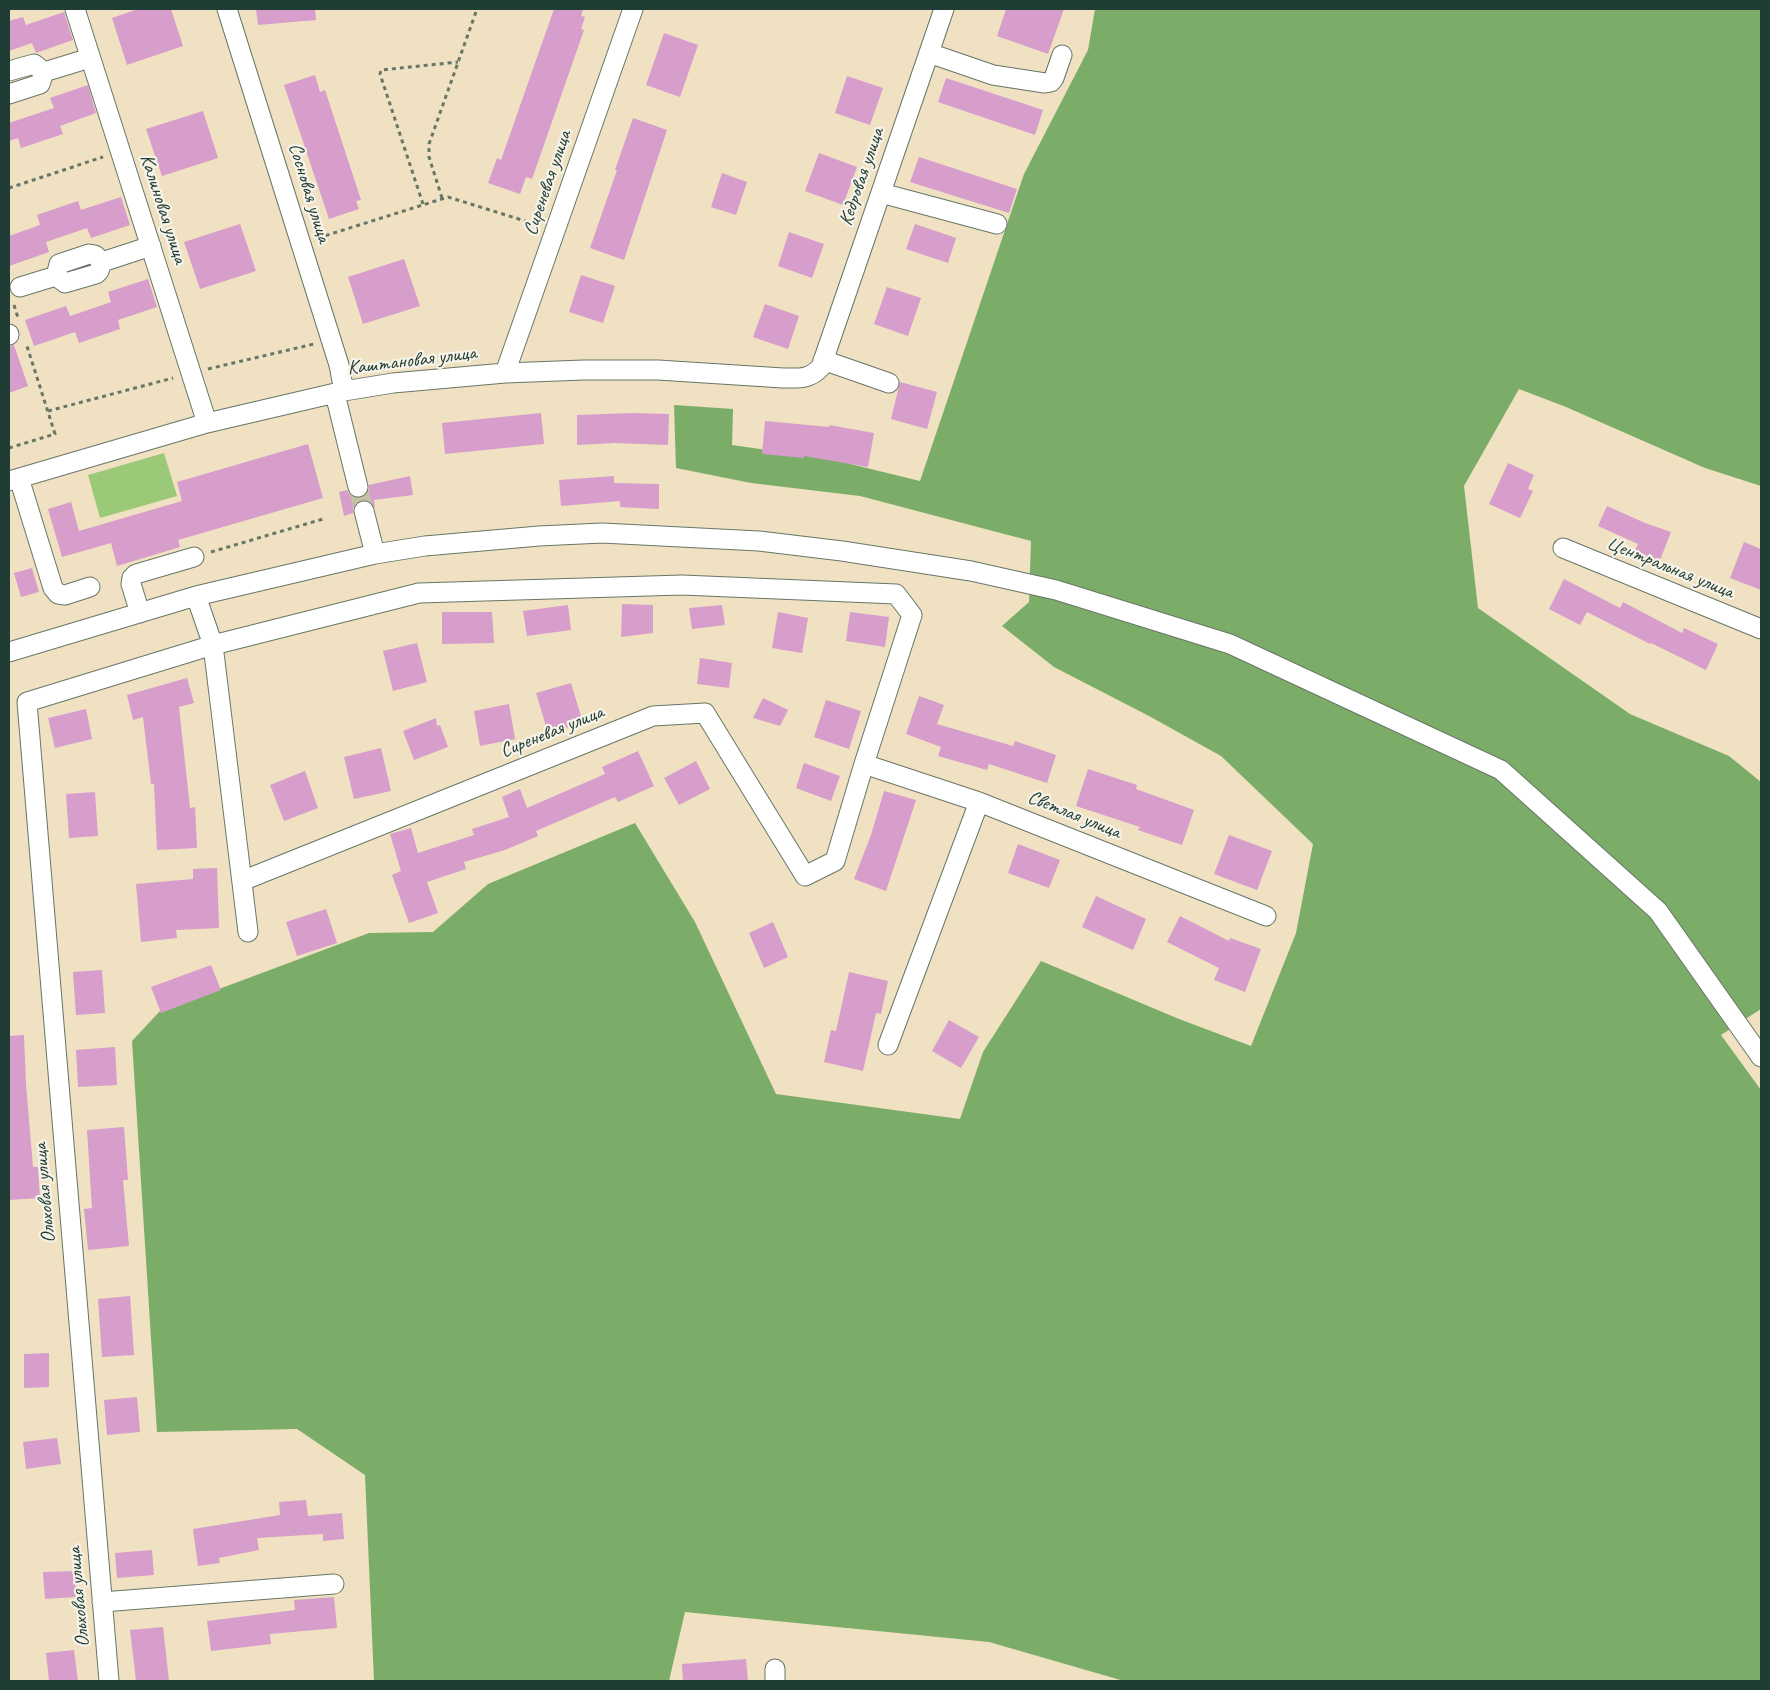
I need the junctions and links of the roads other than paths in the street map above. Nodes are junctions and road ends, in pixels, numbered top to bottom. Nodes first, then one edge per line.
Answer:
1 (75, 9) edge
2 (227, 9) edge
3 (633, 9) edge
4 (944, 9) edge
5 (929, 52) junction
6 (1062, 55) dead end
7 (90, 58) junction
8 (9, 72) edge
9 (44, 72) junction
10 (9, 94) edge
11 (881, 192) junction
12 (997, 224) dead end
13 (151, 246) junction
14 (16, 293) road end
15 (823, 360) junction
16 (505, 372) junction
17 (889, 383) dead end
18 (339, 392) junction
19 (207, 423) junction
20 (14, 480) edge
21 (358, 488) tunnel mouth
22 (364, 511) tunnel mouth
23 (1563, 548) dead end
24 (375, 554) junction
25 (194, 557) road end
26 (90, 587) dead end
27 (196, 596) junction
28 (140, 613) junction
29 (1761, 629) edge
30 (213, 645) junction
31 (9, 652) edge
32 (864, 764) junction
33 (979, 802) junction
34 (242, 881) junction
35 (1266, 916) dead end
36 (248, 932) dead end
37 (888, 1045) dead end
38 (1761, 1057) edge
39 (334, 1584) dead end
40 (102, 1602) junction
41 (109, 1681) edge

1 - 7 street, Калиновая улица
2 - 18 street, Сосновая улица
3 - 16 street, Сиреневая улица
4 - 5 street, Кедровая улица
5 - 6 street
5 - 11 street, Кедровая улица
7 - 9 street
7 - 13 street, Калиновая улица
8 - 9 street
9 - 10 street
11 - 12 street
11 - 15 street, Кедровая улица
13 - 14 street
13 - 19 street, Калиновая улица
15 - 16 street, Каштановая улица
15 - 17 street
16 - 18 street, Каштановая улица
18 - 19 street, Каштановая улица
18 - 21 street, Сосновая улица
19 - 20 street, Каштановая улица
20 - 26 street
22 - 24 street
23 - 29 street, Центральная улица
24 - 27 street
24 - 38 street
25 - 28 street
27 - 28 street
27 - 30 street
28 - 31 street
30 - 32 street
30 - 34 street
30 - 40 street, Ольховая улица
32 - 33 street, Светлая улица
32 - 34 street, Сиреневая улица
33 - 35 street, Светлая улица
33 - 37 street
34 - 36 street
39 - 40 street
40 - 41 street, Ольховая улица

